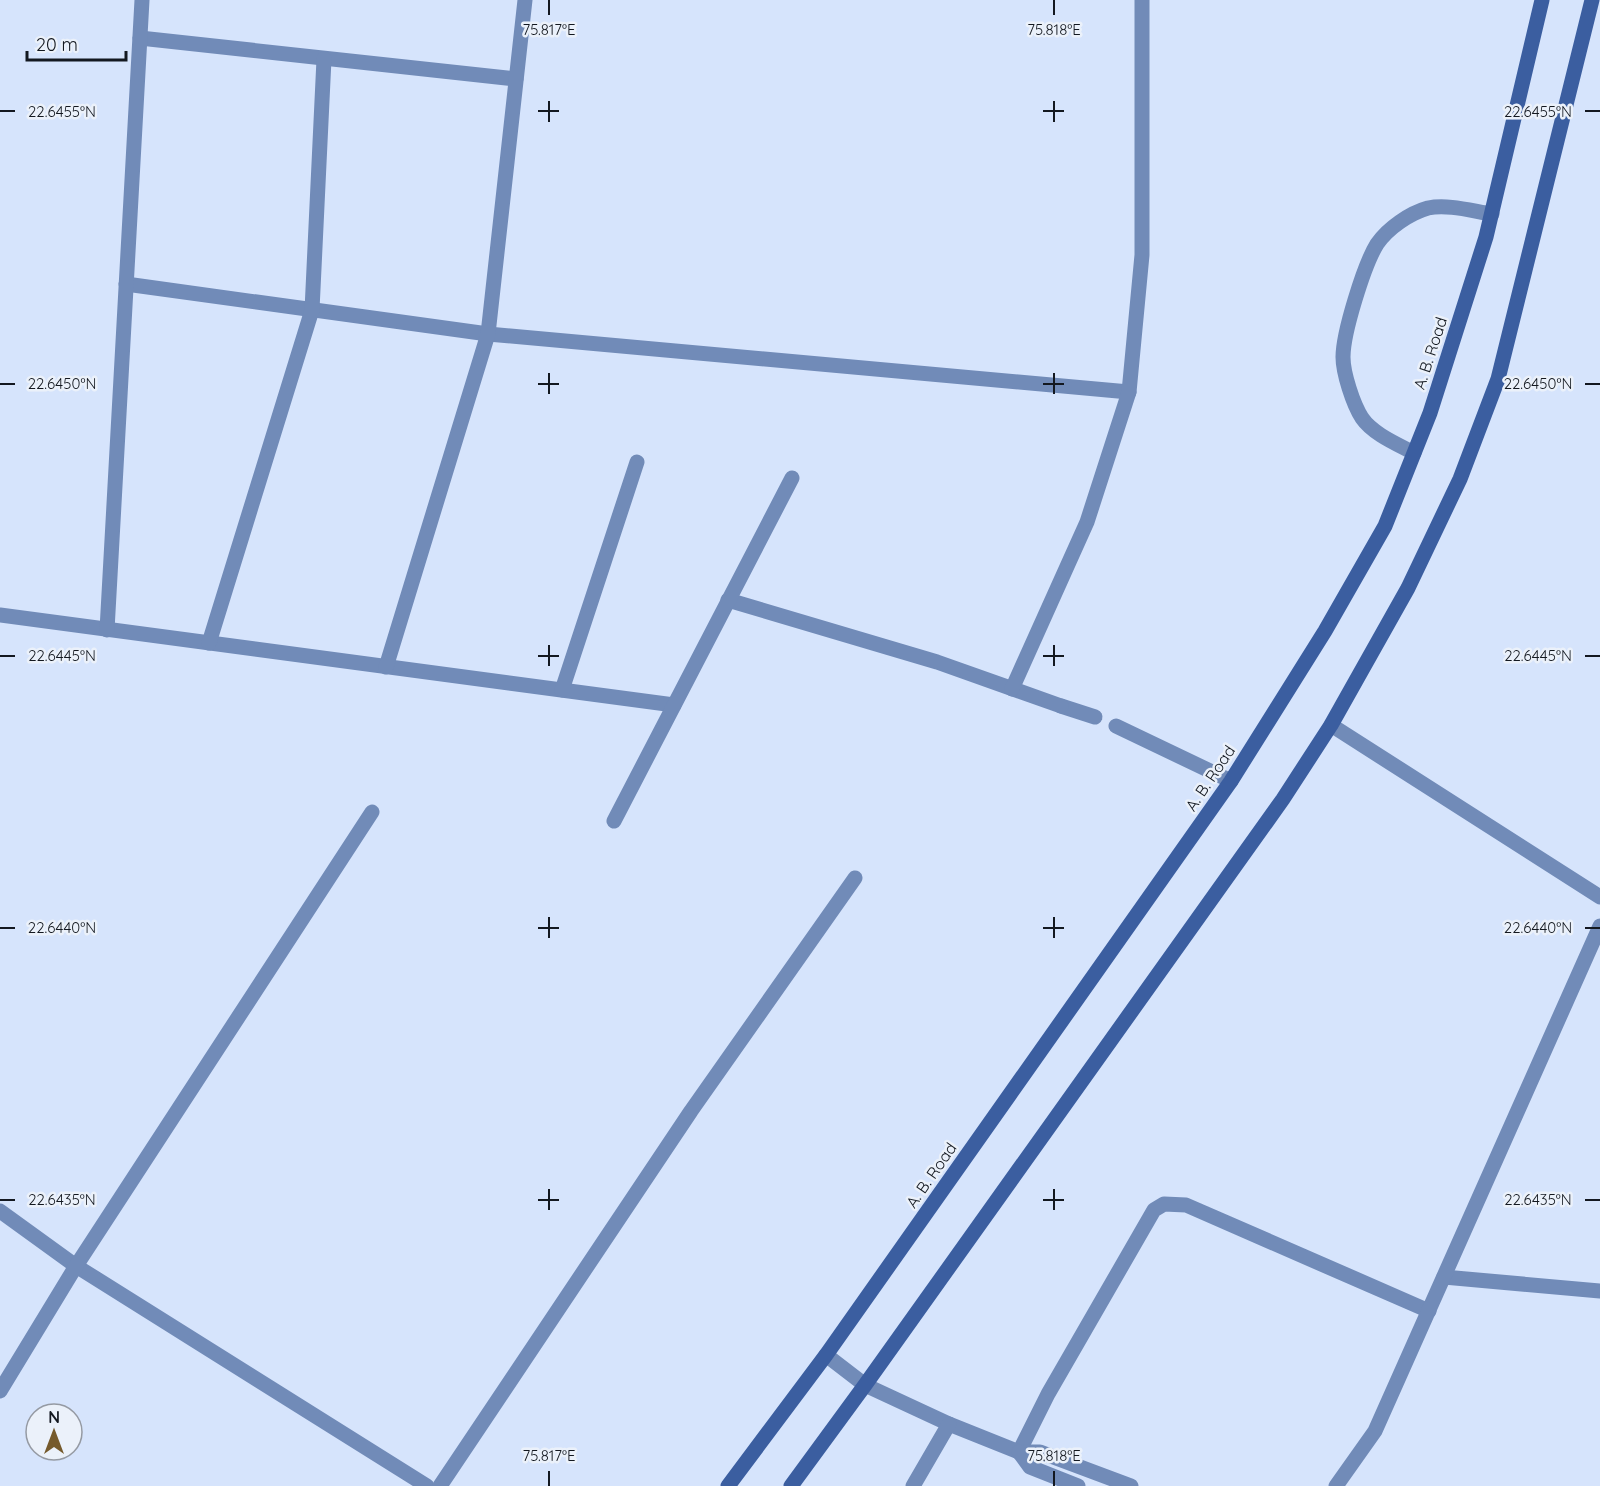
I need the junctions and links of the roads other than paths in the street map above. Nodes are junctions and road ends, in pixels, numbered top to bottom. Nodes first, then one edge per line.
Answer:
1 (142, 0) edge
2 (525, 0) edge
3 (1142, 0) edge
4 (1542, 0) edge
5 (1592, 0) edge
6 (140, 38) junction
7 (324, 59) junction
8 (516, 79) junction
9 (1492, 214) junction
10 (126, 284) junction
11 (312, 310) junction
12 (488, 334) junction
13 (1129, 392) junction
14 (1414, 453) junction
15 (637, 462) dead end
16 (792, 478) dead end
17 (728, 600) junction
18 (0, 615) edge
19 (107, 630) junction
20 (209, 643) junction
21 (386, 667) junction
22 (1012, 689) junction
23 (562, 690) junction
24 (674, 705) junction
25 (1089, 715) dead end
26 (1331, 725) junction
27 (1116, 726) dead end
28 (1231, 781) junction
29 (372, 812) dead end
30 (614, 821) dead end
31 (855, 878) dead end
32 (1600, 897) edge
33 (1600, 926) edge
34 (0, 1211) edge
35 (76, 1266) junction
36 (1444, 1277) junction
37 (1600, 1291) edge
38 (1429, 1311) junction
39 (826, 1355) junction
40 (865, 1385) junction
41 (0, 1391) edge
42 (949, 1424) junction
43 (1019, 1452) junction
44 (427, 1486) edge
45 (440, 1486) edge
46 (728, 1486) edge
47 (791, 1486) edge
48 (913, 1486) edge
49 (1078, 1486) edge
50 (1131, 1486) edge
51 (1336, 1486) edge

1 - 6 street
2 - 8 street
3 - 13 street
4 - 9 main road, A. B. Road
5 - 26 main road
6 - 7 street
6 - 10 street
7 - 8 street
7 - 11 street
8 - 12 street
9 - 14 main road, A. B. Road
9 - 14 street
10 - 11 street
10 - 19 street
11 - 12 street
11 - 20 street
12 - 13 street
12 - 21 street
13 - 22 street
14 - 28 main road, A. B. Road
15 - 23 street
16 - 17 street
17 - 22 street
17 - 24 street
18 - 19 street
19 - 20 street
20 - 21 street
21 - 23 street
22 - 25 street
23 - 24 street
24 - 30 street
26 - 32 street
26 - 40 main road
27 - 28 street
28 - 39 main road, A. B. Road
29 - 35 street
31 - 45 street
33 - 36 street
34 - 35 street
35 - 41 street
35 - 44 street
36 - 37 street
36 - 38 street
38 - 43 street
38 - 51 street
39 - 40 street
39 - 46 main road, A. B. Road
40 - 42 street
40 - 47 main road
42 - 43 street
42 - 48 street
43 - 49 street
43 - 50 street

